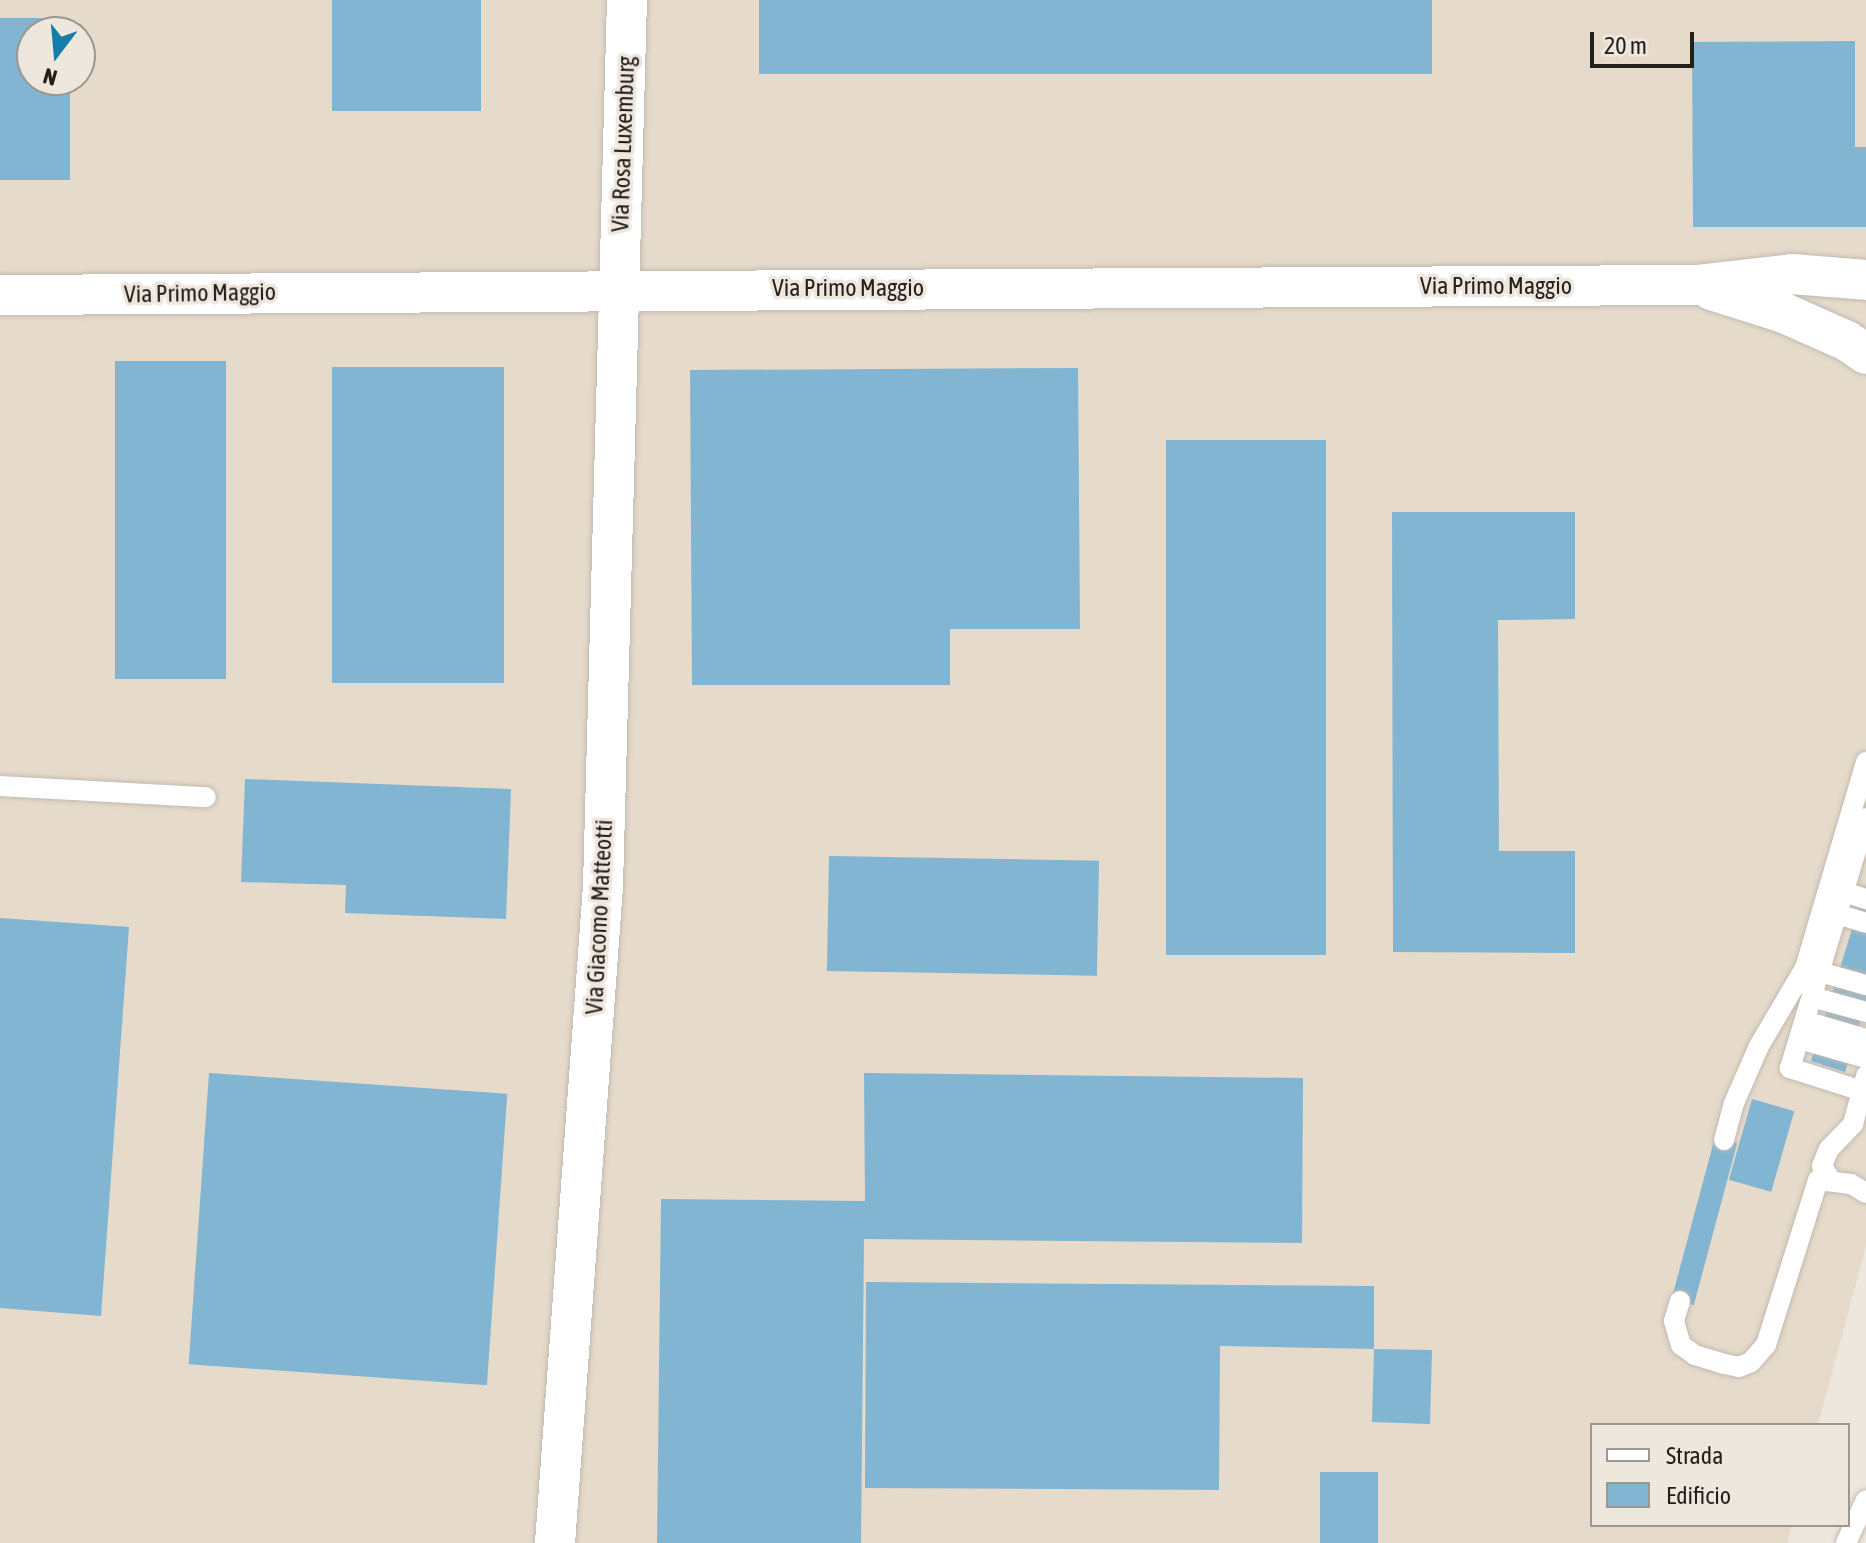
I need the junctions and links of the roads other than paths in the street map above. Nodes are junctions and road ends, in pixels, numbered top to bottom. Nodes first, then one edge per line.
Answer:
1 (627, 0) edge
2 (1866, 280) edge
3 (1696, 285) junction
4 (619, 289) junction
5 (0, 295) edge
6 (1866, 354) edge
7 (1866, 762) edge
8 (0, 786) edge
9 (206, 797) dead end
10 (1865, 828) edge
11 (1860, 860) edge
12 (1844, 892) junction
13 (1866, 899) edge
14 (1837, 914) junction
15 (1866, 923) edge
16 (1820, 972) junction
17 (1866, 985) edge
18 (1812, 997) junction
19 (1866, 1012) edge
20 (1802, 1030) junction
21 (1866, 1039) edge
22 (1866, 1058) edge
23 (1864, 1083) edge
24 (1724, 1140) dead end
25 (1830, 1179) junction
26 (1866, 1193) edge
27 (1680, 1301) dead end
28 (1859, 1500) edge
29 (555, 1543) edge
30 (1846, 1543) edge

1 - 4 street, Via Rosa Luxemburg
2 - 3 street, Via Primo Maggio
3 - 4 street, Via Primo Maggio
3 - 6 street, Via Primo Maggio
4 - 5 street, Via Primo Maggio
4 - 29 street, Via Giacomo Matteotti
7 - 24 lane
8 - 9 lane
10 - 11 lane
11 - 12 lane
12 - 13 lane
12 - 14 lane
14 - 15 lane
14 - 16 lane
16 - 17 lane
16 - 18 lane
18 - 19 lane
18 - 20 lane
20 - 21 lane
20 - 22 lane
20 - 23 lane
23 - 25 lane
25 - 26 lane
25 - 27 lane
28 - 30 lane

